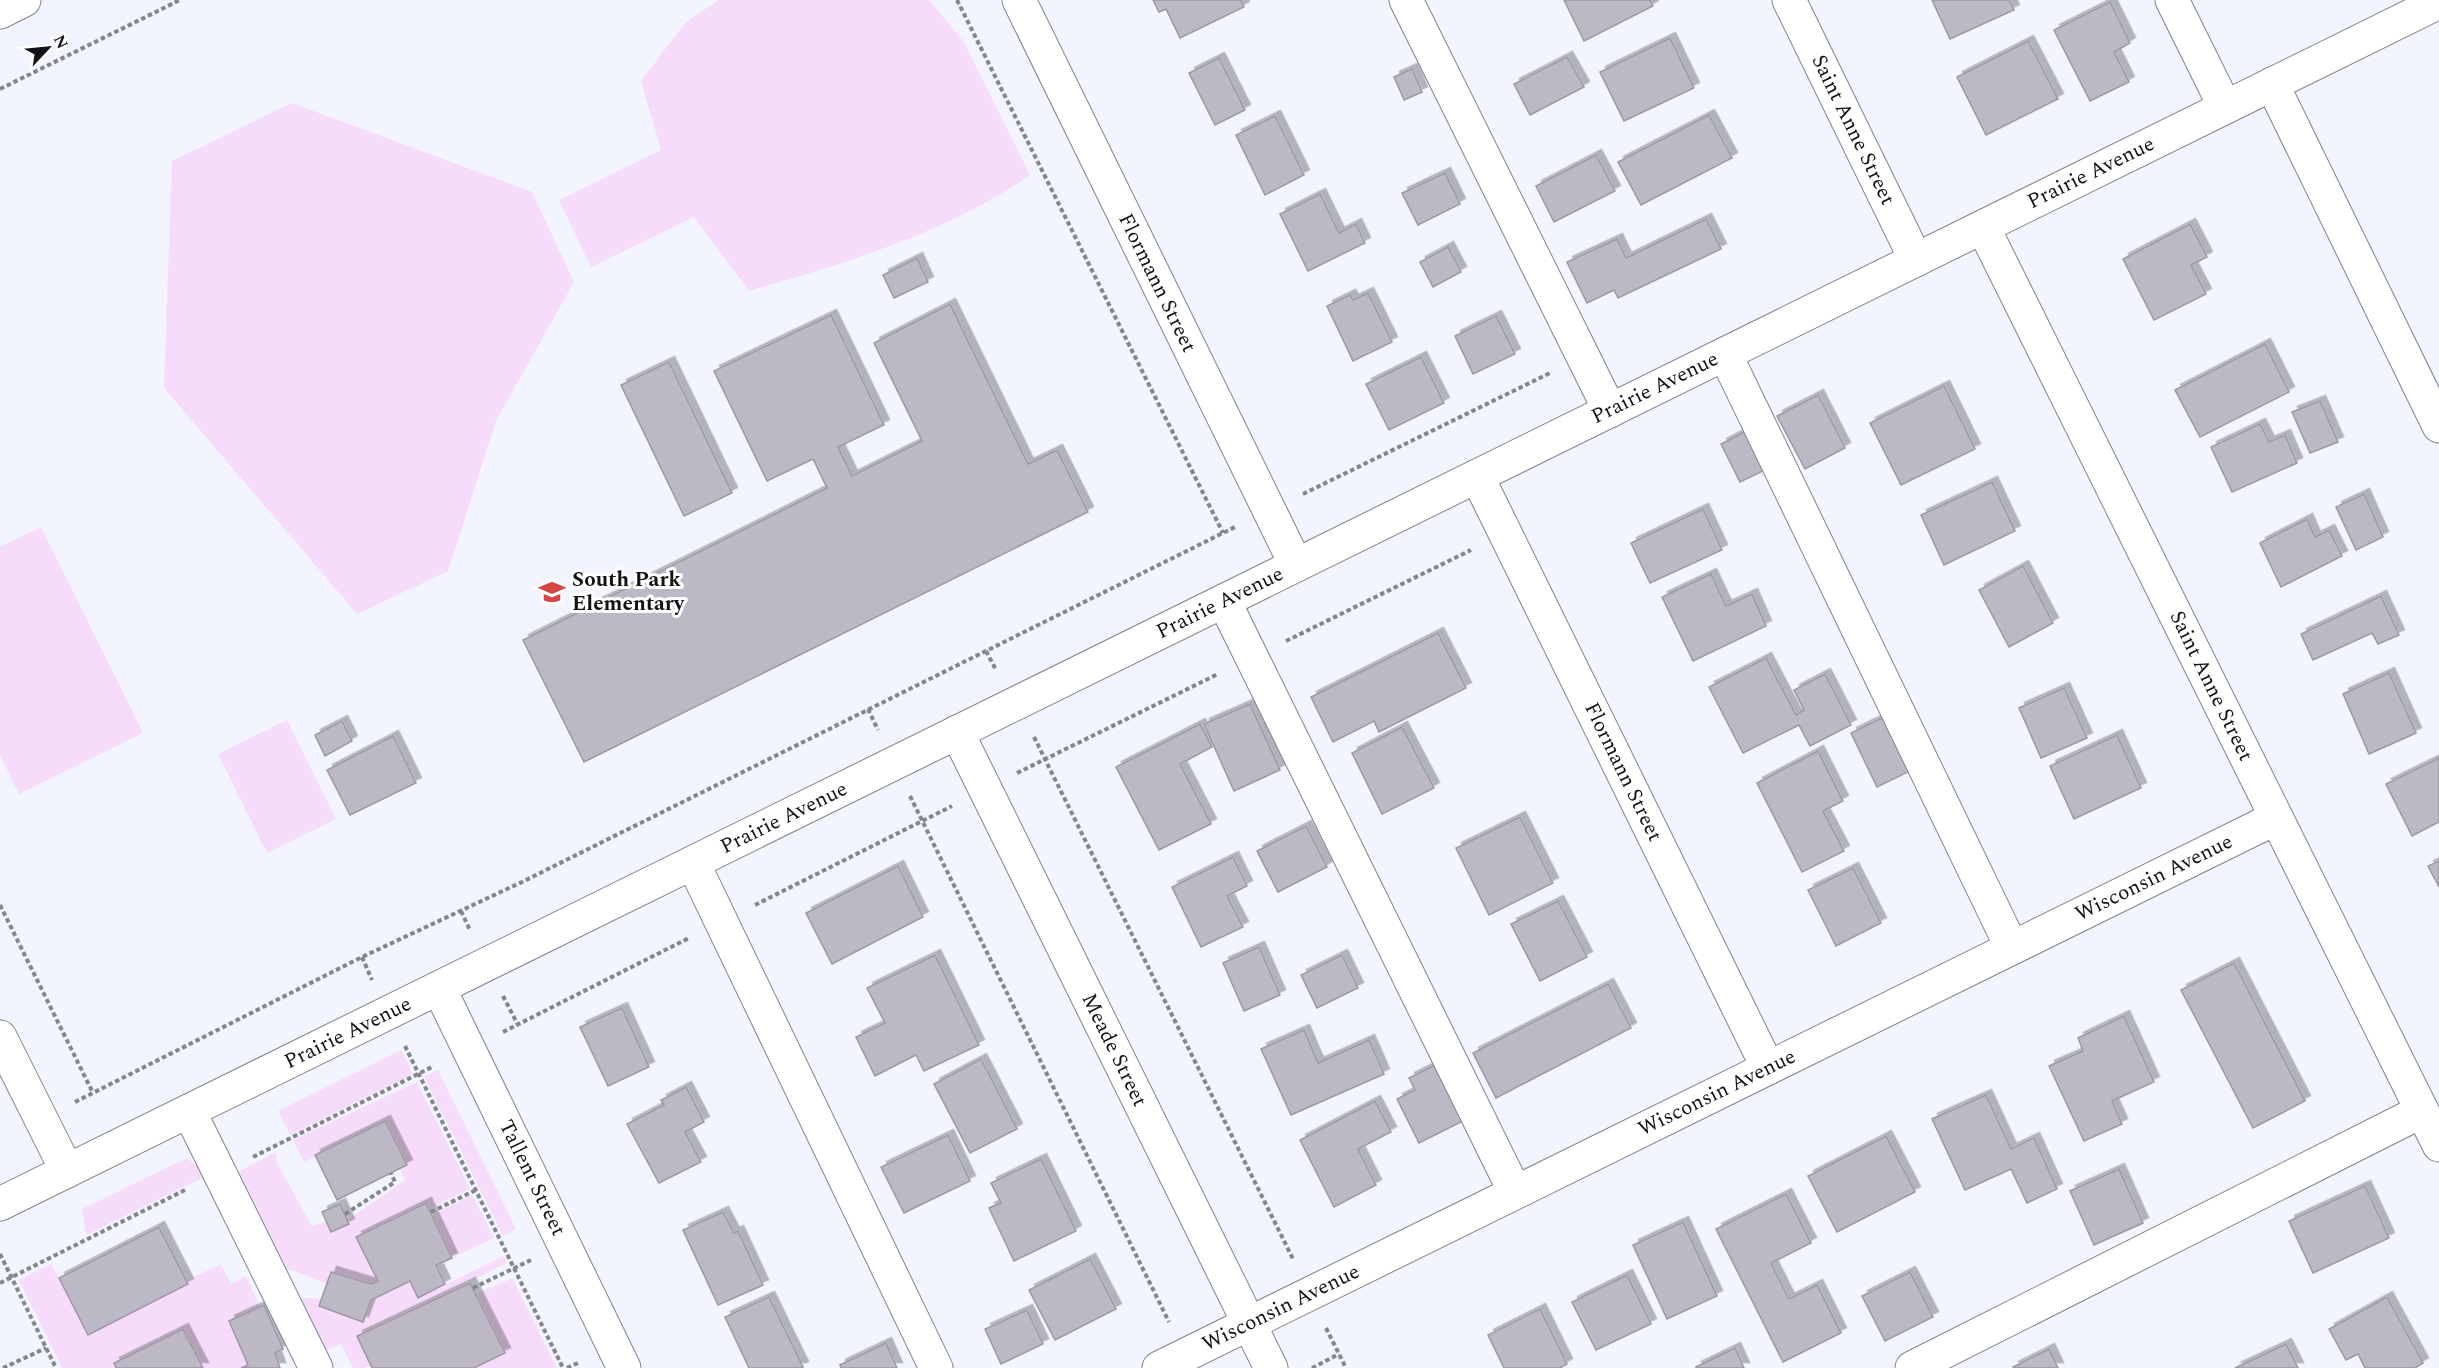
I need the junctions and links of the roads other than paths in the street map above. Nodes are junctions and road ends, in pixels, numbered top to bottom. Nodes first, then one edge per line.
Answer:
1 (24, 0) edge
2 (1019, 0) edge
3 (1406, 0) edge
4 (1790, 0) edge
5 (2172, 0) edge
6 (2439, 2) edge
7 (0, 12) edge
8 (2272, 84) junction
9 (2225, 107) junction
10 (1983, 226) junction
11 (1916, 260) junction
12 (1725, 354) junction
13 (1610, 411) junction
14 (2439, 426) edge
15 (1477, 476) junction
16 (1296, 565) junction
17 (1224, 601) junction
18 (957, 732) junction
19 (2276, 818) junction
20 (693, 863) junction
21 (2012, 948) junction
22 (439, 988) junction
23 (0, 1037) edge
24 (1768, 1068) junction
25 (189, 1111) junction
26 (2422, 1111) junction
27 (2439, 1145) edge
28 (67, 1171) junction
29 (1515, 1192) junction
30 (0, 1204) edge
31 (1249, 1324) junction
32 (1172, 1362) edge
33 (316, 1368) edge
34 (624, 1368) edge
35 (936, 1368) edge
36 (1271, 1368) edge
37 (1912, 1368) edge

1 - 7 street
2 - 16 street, Flormann Street
3 - 13 street
4 - 11 street, Saint Anne Street
5 - 9 street
6 - 8 street, Prairie Avenue
8 - 9 street, Prairie Avenue
8 - 14 street
9 - 10 street, Prairie Avenue
10 - 11 street, Prairie Avenue
10 - 19 street, Saint Anne Street
11 - 12 street, Prairie Avenue
12 - 13 street, Prairie Avenue
12 - 21 street
13 - 15 street, Prairie Avenue
15 - 16 street, Prairie Avenue
15 - 24 street, Flormann Street
16 - 17 street, Prairie Avenue
17 - 18 street, Prairie Avenue
17 - 29 street
18 - 20 street, Prairie Avenue
18 - 31 street, Meade Street
19 - 21 street, Wisconsin Avenue
19 - 26 street, Saint Anne Street
20 - 22 street, Prairie Avenue
20 - 35 street
21 - 24 street, Wisconsin Avenue
22 - 25 street, Prairie Avenue
22 - 34 street, Tallent Street
23 - 28 street
24 - 29 street, Wisconsin Avenue
25 - 28 street, Prairie Avenue
25 - 33 street
26 - 27 street, Saint Anne Street
26 - 37 street
28 - 30 street, Prairie Avenue
29 - 31 street, Wisconsin Avenue
31 - 32 street, Wisconsin Avenue
31 - 36 street, Meade Street

